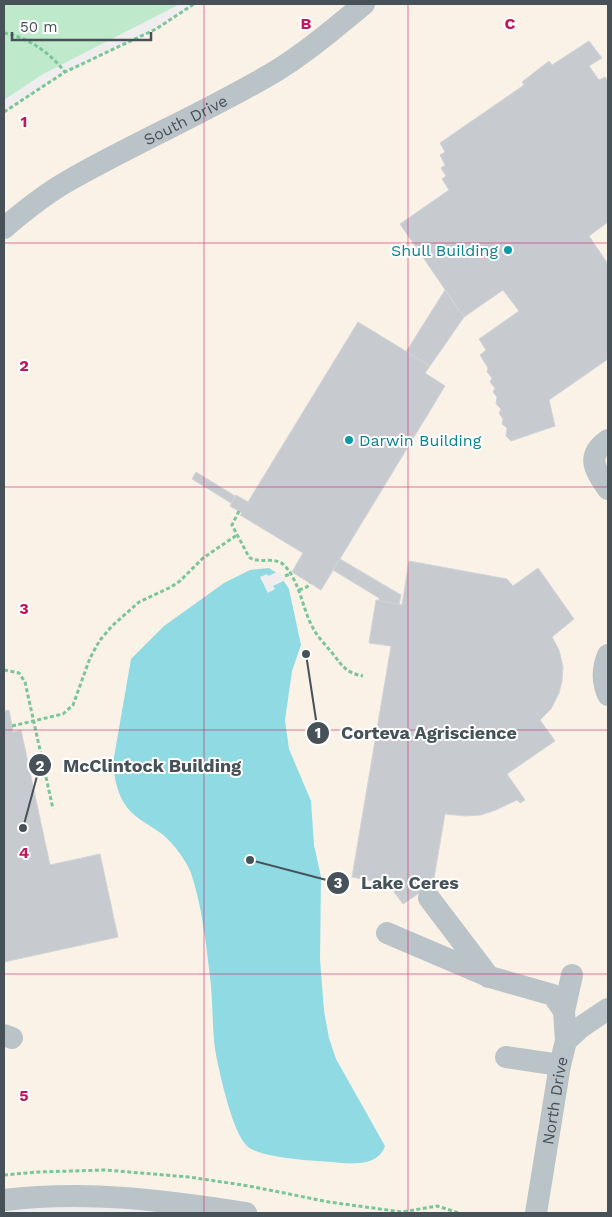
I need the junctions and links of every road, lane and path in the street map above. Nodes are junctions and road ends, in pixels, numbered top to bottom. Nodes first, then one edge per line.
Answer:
1 (194, 4) edge
2 (364, 4) edge
3 (4, 33) edge
4 (65, 72) junction
5 (4, 112) edge
6 (4, 228) edge
7 (608, 440) edge
8 (608, 489) edge
9 (239, 511) dead end
10 (237, 535) junction
11 (290, 574) junction
12 (285, 576) dead end
13 (310, 583) dead end
14 (299, 590) junction
15 (608, 655) edge
16 (4, 670) edge
17 (363, 676) dead end
18 (608, 695) edge
19 (33, 722) junction
20 (12, 726) dead end
21 (53, 809) dead end
22 (429, 898) dead end
23 (387, 933) dead end
24 (572, 975) dead end
25 (490, 978) junction
26 (608, 1009) edge
27 (564, 1011) junction
28 (566, 1040) junction
29 (506, 1057) dead end
30 (560, 1064) junction
31 (4, 1175) edge
32 (4, 1200) edge
33 (246, 1213) edge
34 (460, 1213) edge
35 (536, 1213) edge

1 - 4 path
2 - 6 street, South Drive
3 - 4 path
4 - 5 path
7 - 8 street
9 - 10 path
10 - 11 path
10 - 19 path
11 - 12 path
11 - 14 path
13 - 14 path
14 - 17 path
15 - 18 street
16 - 19 path
19 - 20 path
19 - 21 path
22 - 25 street
23 - 25 street
24 - 27 street
25 - 27 street
26 - 28 street, North Drive
27 - 28 street
28 - 30 street, North Drive
29 - 30 street
30 - 35 street, North Drive
31 - 34 path
32 - 33 street

